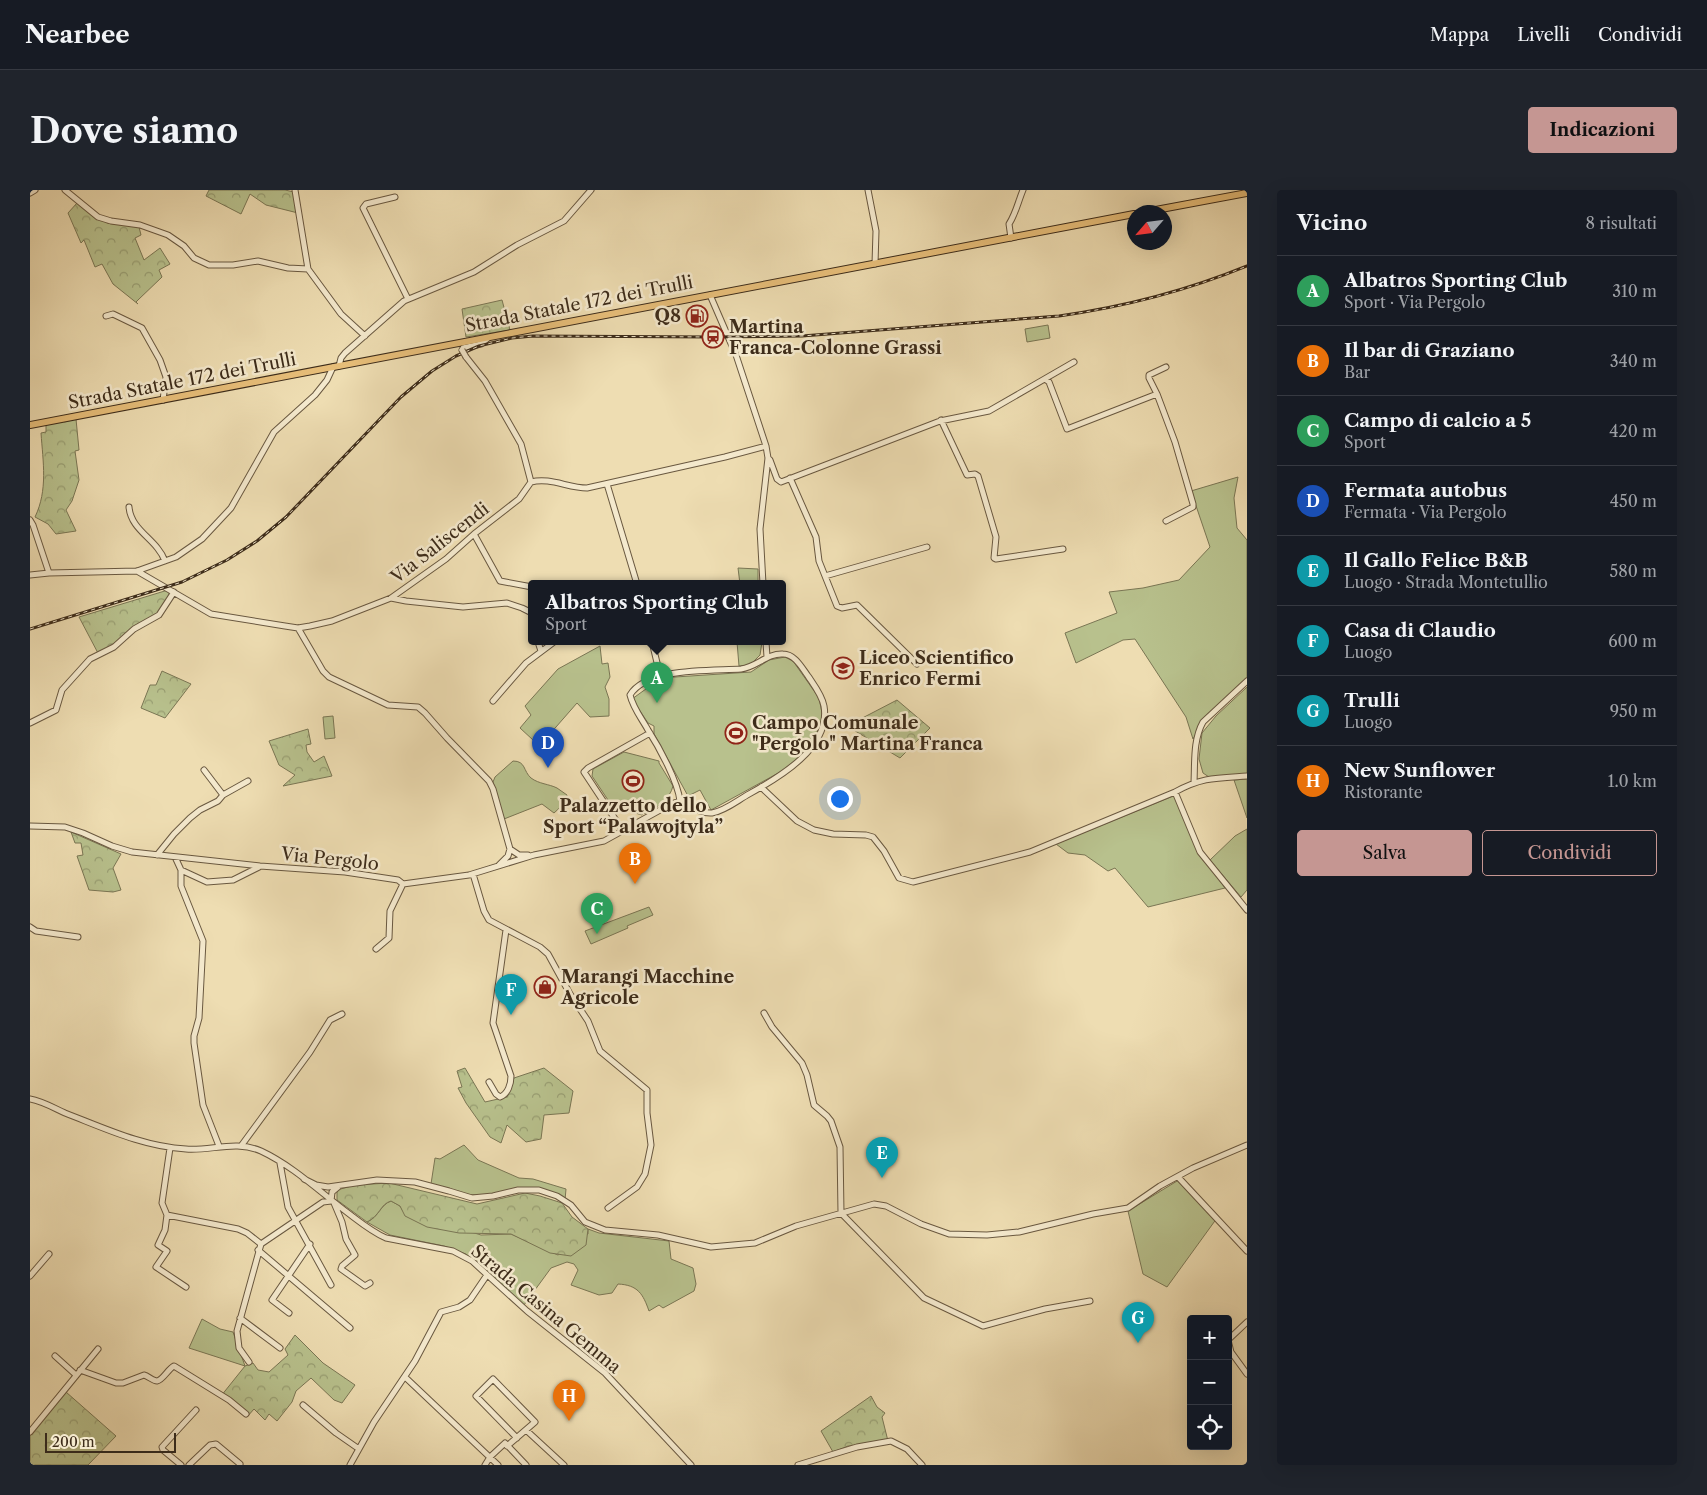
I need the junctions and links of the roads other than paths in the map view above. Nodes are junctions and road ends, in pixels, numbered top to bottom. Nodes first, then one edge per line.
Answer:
1 (35, 190) edge
2 (64, 190) edge
3 (295, 190) edge
4 (590, 190) edge
5 (868, 190) edge
6 (1023, 190) edge
7 (30, 193) edge
8 (1247, 193) edge
9 (395, 197) dead end
10 (1172, 207) edge
11 (1127, 215) edge
12 (1011, 238) junction
13 (875, 264) junction
14 (308, 269) junction
15 (710, 294) junction
16 (408, 299) junction
17 (106, 316) dead end
18 (365, 336) junction
19 (489, 337) junction
20 (1074, 362) dead end
21 (336, 367) junction
22 (1166, 367) dead end
23 (1045, 379) junction
24 (1157, 394) junction
25 (163, 400) junction
26 (941, 420) junction
27 (30, 425) edge
28 (766, 446) junction
29 (768, 458) junction
30 (790, 478) junction
31 (531, 482) junction
32 (607, 484) junction
33 (129, 507) dead end
34 (30, 520) edge
35 (1166, 520) dead end
36 (474, 534) junction
37 (927, 547) dead end
38 (1063, 549) dead end
39 (165, 561) junction
40 (137, 571) junction
41 (49, 572) junction
42 (30, 575) edge
43 (826, 576) junction
44 (636, 580) edge
45 (763, 580) edge
46 (528, 586) edge
47 (174, 592) junction
48 (391, 598) junction
49 (528, 611) edge
50 (298, 628) junction
51 (539, 645) edge
52 (549, 645) edge
53 (653, 645) edge
54 (766, 645) edge
55 (541, 650) junction
56 (767, 657) junction
57 (918, 664) dead end
58 (660, 675) junction
59 (1247, 681) edge
60 (493, 701) dead end
61 (30, 723) edge
62 (650, 733) junction
63 (204, 770) dead end
64 (1247, 776) edge
65 (248, 781) dead end
66 (1194, 782) junction
67 (761, 787) junction
68 (1175, 792) junction
69 (223, 795) junction
70 (680, 801) junction
71 (30, 826) edge
72 (623, 831) junction
73 (510, 850) junction
74 (157, 855) junction
75 (534, 855) junction
76 (175, 857) junction
77 (260, 866) junction
78 (496, 867) junction
79 (180, 870) junction
80 (473, 874) junction
81 (403, 884) junction
82 (1247, 910) edge
83 (30, 927) edge
84 (506, 930) junction
85 (78, 937) dead end
86 (376, 949) dead end
87 (764, 1013) dead end
88 (342, 1014) dead end
89 (489, 1082) dead end
90 (30, 1099) edge
91 (1247, 1145) edge
92 (219, 1146) junction
93 (241, 1146) junction
94 (170, 1148) junction
95 (280, 1162) junction
96 (1178, 1177) junction
97 (304, 1179) junction
98 (338, 1186) junction
99 (328, 1187) junction
100 (325, 1196) junction
101 (323, 1202) junction
102 (333, 1202) junction
103 (608, 1208) dead end
104 (841, 1213) junction
105 (167, 1215) junction
106 (296, 1220) junction
107 (310, 1244) junction
108 (260, 1247) junction
109 (1247, 1251) edge
110 (49, 1254) dead end
111 (290, 1275) junction
112 (486, 1275) junction
113 (30, 1276) edge
114 (370, 1283) dead end
115 (331, 1285) dead end
116 (186, 1287) dead end
117 (1090, 1301) dead end
118 (289, 1313) dead end
119 (240, 1318) junction
120 (1247, 1322) edge
121 (350, 1328) dead end
122 (280, 1348) dead end
123 (98, 1350) dead end
124 (55, 1356) dead end
125 (249, 1362) dead end
126 (80, 1370) junction
127 (1247, 1374) edge
128 (76, 1375) junction
129 (405, 1377) junction
130 (303, 1405) dead end
131 (196, 1410) dead end
132 (246, 1414) dead end
133 (526, 1430) junction
134 (30, 1432) edge
135 (517, 1438) junction
136 (508, 1446) junction
137 (359, 1449) junction
138 (490, 1457) junction
139 (240, 1464) edge
140 (181, 1465) edge
141 (189, 1465) edge
142 (350, 1465) edge
143 (485, 1465) edge
144 (498, 1465) edge
145 (526, 1465) edge
146 (564, 1465) edge
147 (691, 1465) edge
148 (798, 1465) edge
149 (922, 1465) edge

1 - 7 street
2 - 14 street
3 - 14 street
4 - 16 street
5 - 13 street
6 - 12 street
8 - 10 main road
9 - 16 street
11 - 12 main road, Strada Statale 172 dei Trulli
12 - 13 main road, Strada Statale 172 dei Trulli
13 - 15 main road, Strada Statale 172 dei Trulli
14 - 18 street
15 - 19 main road, Strada Statale 172 dei Trulli
15 - 28 street
16 - 18 street
17 - 25 street
18 - 21 street
19 - 21 main road, Strada Statale 172 dei Trulli
19 - 31 street, bridge
20 - 23 street
21 - 25 main road, Strada Statale 172 dei Trulli
21 - 39 street
22 - 24 street
23 - 24 street
23 - 26 street
24 - 35 street
25 - 27 main road, Strada Statale 172 dei Trulli
26 - 30 street
26 - 38 street
28 - 29 street
28 - 32 street
29 - 30 street
29 - 45 street
30 - 43 street
31 - 32 street
31 - 36 street, Via Saliscendi
32 - 44 street
33 - 39 street
34 - 41 street
36 - 46 street
36 - 48 street, Via Saliscendi
37 - 43 street
39 - 40 street
40 - 41 street
40 - 47 street, Via Saliscendi
41 - 42 street
43 - 57 street
47 - 50 street, Via Saliscendi
47 - 61 street
48 - 49 street
48 - 50 street, Via Saliscendi
50 - 73 street
51 - 55 street
52 - 55 street
53 - 58 street
54 - 56 street
55 - 60 street
56 - 58 street
56 - 67 street
58 - 62 street
59 - 66 street
62 - 70 street
62 - 72 street
63 - 69 street
64 - 66 street
65 - 69 street
66 - 68 street
67 - 68 street
67 - 70 street
68 - 82 street
69 - 74 street
70 - 72 street, Via Pergolo
71 - 74 street, Via Pergolo
72 - 75 street, Via Pergolo
73 - 75 street
73 - 78 street
74 - 76 street, Via Pergolo
75 - 78 street, Via Pergolo
76 - 77 street, Via Pergolo
76 - 79 street
77 - 79 street
77 - 81 street, Via Pergolo
78 - 80 street, Via Pergolo
79 - 92 street
80 - 81 street, Via Pergolo
80 - 84 street
81 - 86 street
83 - 85 street
84 - 89 street
84 - 103 street
87 - 104 street
88 - 93 street
90 - 94 street
91 - 96 street
92 - 93 street
92 - 94 street
93 - 95 street
94 - 105 street
95 - 97 street
95 - 106 street
96 - 104 street
96 - 109 street
97 - 99 street
97 - 100 street, Strada Casina Gemma
98 - 99 street
98 - 102 street
98 - 104 street
99 - 100 street
99 - 102 street
100 - 101 street
100 - 102 street, Strada Casina Gemma
101 - 102 street
101 - 106 street
102 - 112 street, Strada Casina Gemma
102 - 114 street
104 - 117 street
105 - 108 street
105 - 116 street
106 - 107 street
106 - 108 street
107 - 111 street
107 - 115 street
108 - 111 street
108 - 119 street
110 - 113 street
111 - 118 street
111 - 121 street
112 - 129 street
112 - 147 street, Strada Casina Gemma
119 - 122 street
119 - 125 street
120 - 127 street
123 - 126 street
124 - 128 street
126 - 128 street
126 - 132 street
128 - 134 street
129 - 137 street
129 - 138 street
130 - 137 street
131 - 140 street
133 - 135 street
133 - 135 street
133 - 146 street
135 - 136 street
136 - 138 street
136 - 145 street
137 - 142 street
138 - 143 street
138 - 144 street
139 - 141 street
148 - 149 street

